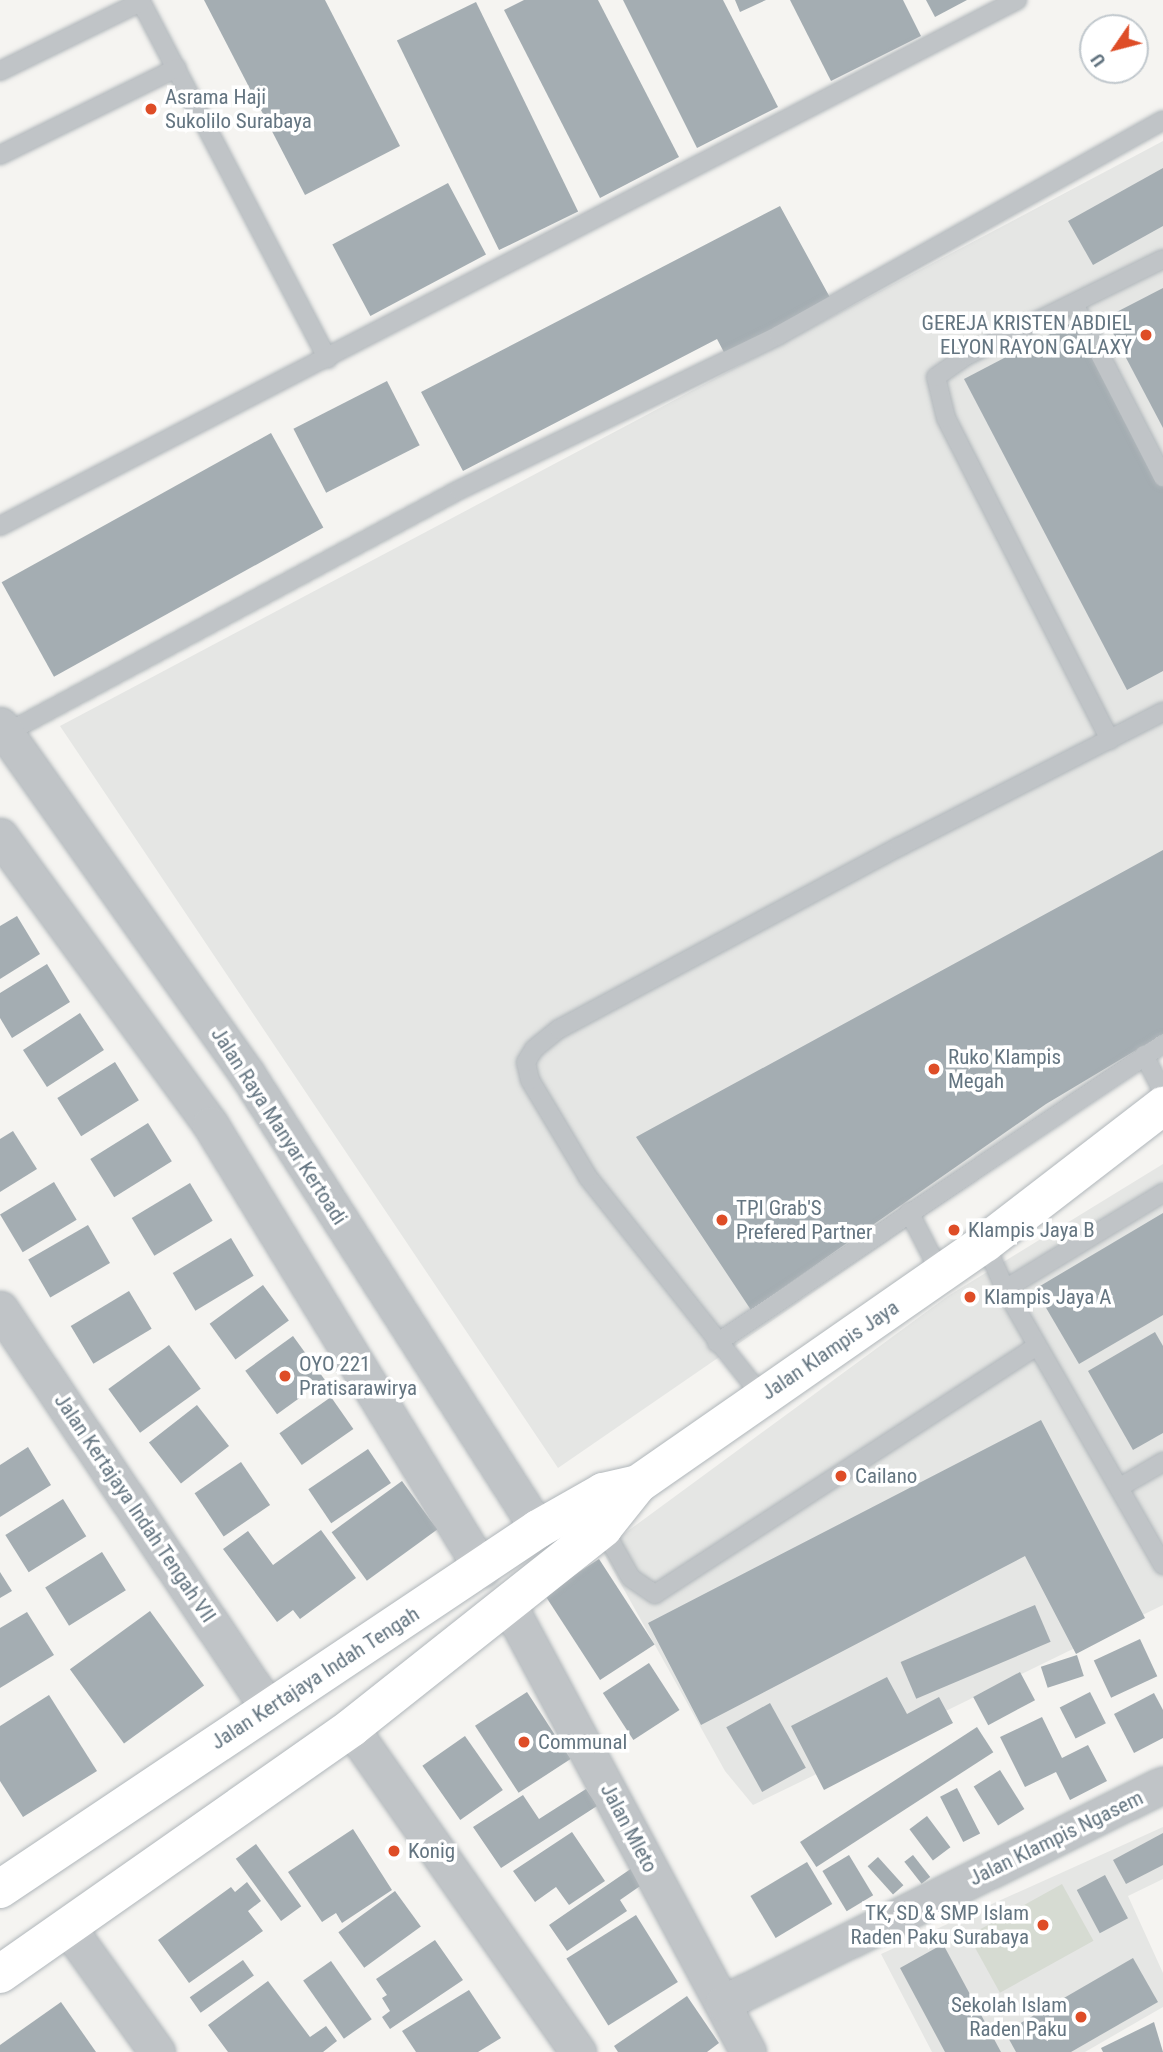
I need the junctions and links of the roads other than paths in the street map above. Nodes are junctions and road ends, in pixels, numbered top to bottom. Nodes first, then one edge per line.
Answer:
1 (1017, 0) edge
2 (140, 1) edge
3 (177, 68) junction
4 (0, 71) edge
5 (1163, 120) edge
6 (0, 155) edge
7 (1163, 258) edge
8 (1074, 304) junction
9 (328, 359) junction
10 (1163, 477) edge
11 (0, 526) edge
12 (1163, 712) edge
13 (2, 731) edge
14 (1110, 740) junction
15 (0, 836) edge
16 (1163, 1044) edge
17 (1144, 1055) junction
18 (1163, 1092) edge
19 (1163, 1106) edge
20 (1163, 1193) edge
21 (909, 1212) junction
22 (985, 1243) junction
23 (941, 1274) junction
24 (1006, 1289) junction
25 (0, 1309) edge
26 (717, 1343) junction
27 (1037, 1346) junction
28 (762, 1396) junction
29 (1163, 1462) edge
30 (638, 1484) junction
31 (1120, 1487) junction
32 (603, 1528) junction
33 (510, 1549) junction
34 (1163, 1564) edge
35 (525, 1590) junction
36 (402, 1622) junction
37 (431, 1667) junction
38 (268, 1708) junction
39 (351, 1728) junction
40 (1163, 1785) edge
41 (4, 1879) edge
42 (69, 1929) junction
43 (0, 1974) edge
44 (723, 2003) junction
45 (157, 2052) edge
46 (578, 2052) edge
47 (748, 2052) edge

1 - 9 lane
2 - 3 lane
2 - 4 lane
3 - 6 lane
3 - 9 lane
5 - 13 lane
7 - 8 lane
8 - 10 lane
8 - 14 lane
9 - 11 lane
12 - 14 lane
13 - 33 street, Jalan Raya Manyar Kertoadi
14 - 26 lane
15 - 33 street
16 - 17 lane
17 - 18 lane
17 - 21 lane
19 - 22 main road, Jalan Klampis Jaya
20 - 24 lane
21 - 23 lane
21 - 26 lane
22 - 23 main road, Jalan Klampis Jaya
22 - 24 lane
23 - 28 main road, Jalan Klampis Jaya
24 - 27 lane
25 - 38 street, Jalan Kertajaya Indah Tengah VII
26 - 28 lane
27 - 31 lane
27 - 32 lane
28 - 30 main road, Jalan Klampis Jaya
29 - 31 lane
30 - 32 main road, Jalan Klampis Jaya
30 - 33 main road, Jalan Kertajaya Indah Tengah
31 - 34 lane
32 - 35 main road, Jalan Klampis Jaya
33 - 36 main road, Jalan Kertajaya Indah Tengah
35 - 37 main road
35 - 44 street, Jalan Mleto
36 - 37 main road
36 - 38 main road, Jalan Kertajaya Indah Tengah
37 - 39 main road
38 - 41 main road, Jalan Kertajaya Indah Tengah
39 - 42 main road
39 - 46 street
40 - 44 street, Jalan Klampis Ngasem
42 - 43 main road
42 - 45 street
44 - 47 street, Jalan Mleto

